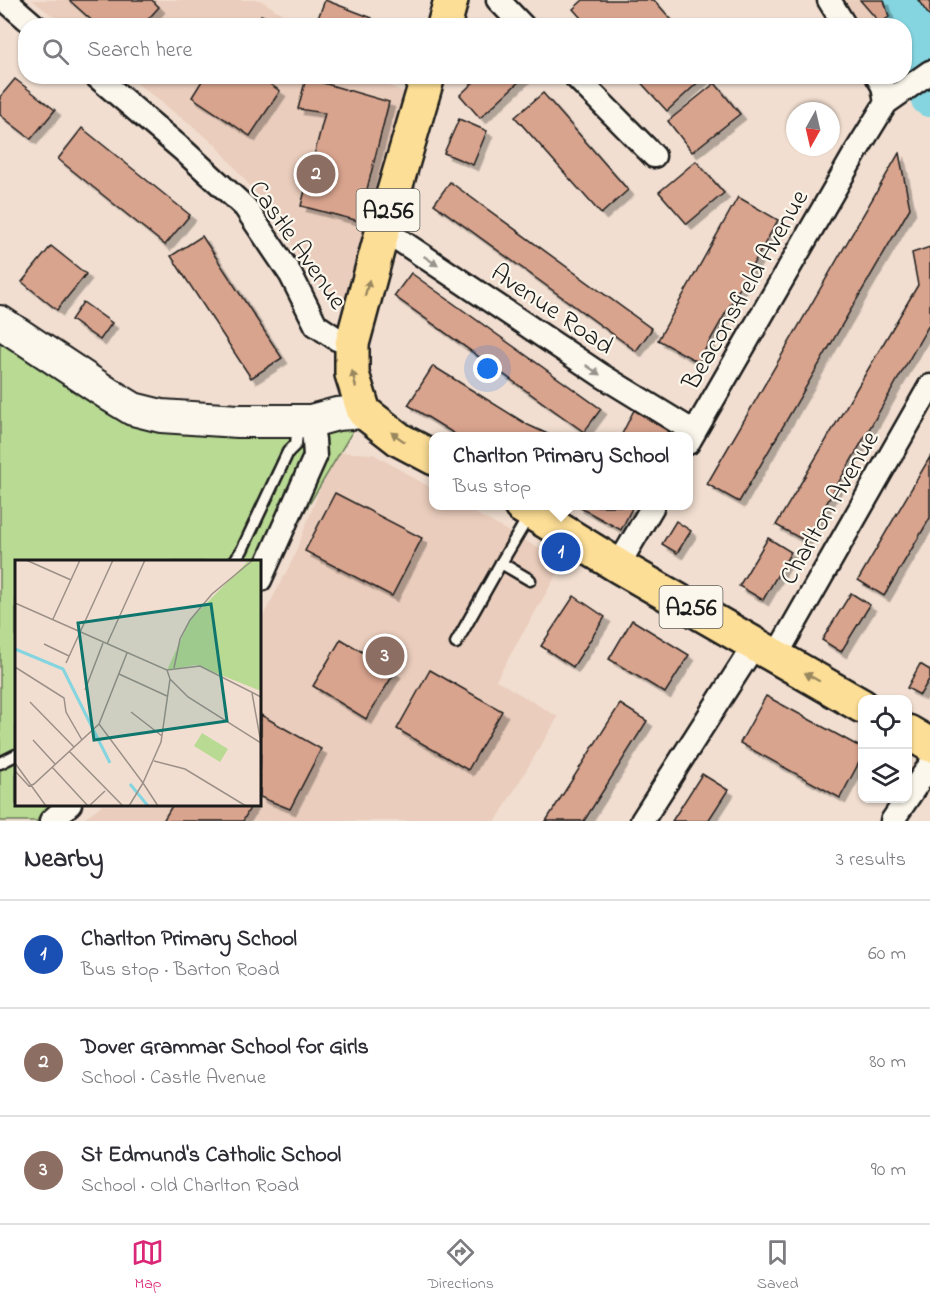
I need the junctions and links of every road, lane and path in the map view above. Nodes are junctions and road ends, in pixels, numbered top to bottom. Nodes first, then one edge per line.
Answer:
1 (5, 0) edge
2 (451, 0) edge
3 (498, 0) edge
4 (829, 0) edge
5 (26, 18) edge
6 (446, 18) edge
7 (515, 18) edge
8 (840, 18) edge
9 (930, 72) edge
10 (105, 84) edge
11 (426, 84) edge
12 (583, 84) edge
13 (882, 84) edge
14 (886, 103) junction
15 (654, 156) dead end
16 (383, 229) junction
17 (0, 322) edge
18 (352, 344) junction
19 (930, 386) edge
20 (364, 412) junction
21 (305, 421) junction
22 (684, 432) edge
23 (693, 434) edge
24 (429, 455) edge
25 (525, 510) edge
26 (529, 510) edge
27 (651, 510) edge
28 (235, 560) edge
29 (501, 563) junction
30 (620, 567) junction
31 (261, 578) edge
32 (530, 580) dead end
33 (456, 643) dead end
34 (765, 650) junction
35 (858, 704) edge
36 (912, 734) edge
37 (930, 745) edge
38 (15, 756) edge
39 (0, 763) edge
40 (930, 765) edge
41 (68, 806) edge
42 (51, 821) edge
43 (642, 821) edge
44 (892, 821) edge

1 - 5 street
2 - 6 main road
3 - 7 street
4 - 8 street
9 - 14 street
10 - 18 street, Castle Avenue
11 - 16 main road, A256
12 - 15 street
13 - 14 street
14 - 23 street, Beaconsfield Avenue
18 -> 16 main road, A256
16 -> 22 street, Avenue Road
17 - 21 street
20 -> 18 main road, A256
19 - 34 street, Charlton Avenue
20 - 21 street
24 -> 20 main road
21 - 28 lane
21 - 31 street
25 - 29 lane
26 - 30 main road, A256
27 - 30 street
29 - 32 lane
29 - 33 lane
30 - 34 main road, A256
35 -> 34 main road, A256
34 - 43 street, Charlton Avenue
36 - 37 main road
38 - 39 lane
40 - 44 street
41 - 42 street

